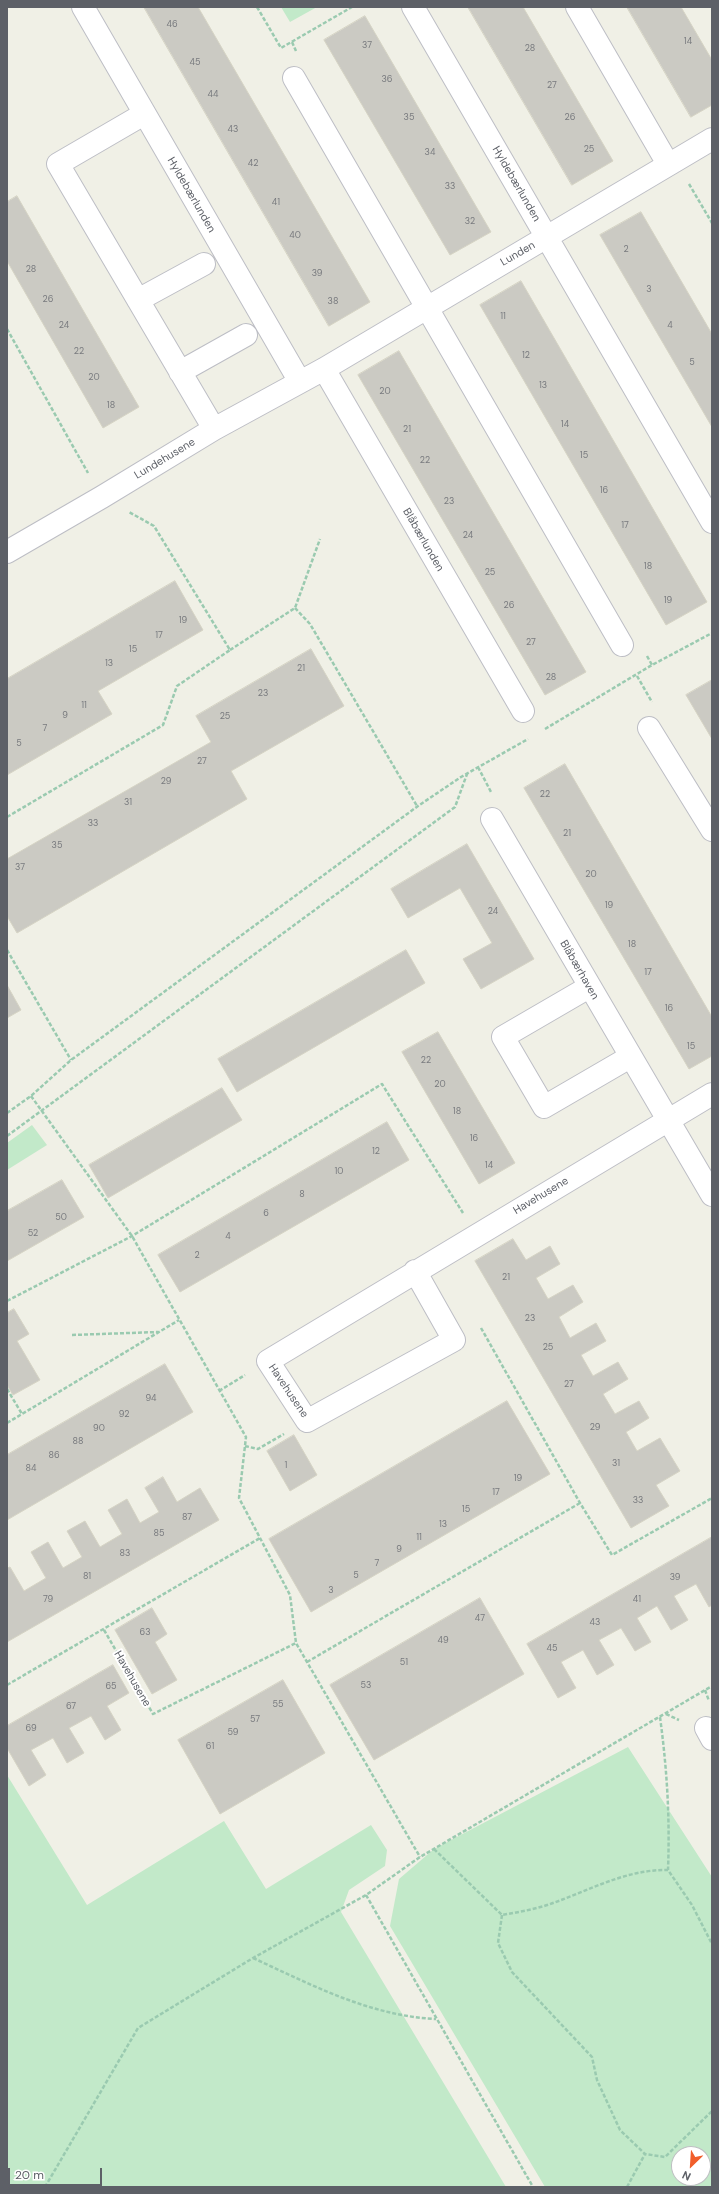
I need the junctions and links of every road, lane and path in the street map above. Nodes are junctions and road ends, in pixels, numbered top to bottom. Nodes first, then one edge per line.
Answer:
1 (83, 7) edge
2 (257, 7) edge
3 (352, 7) edge
4 (413, 7) edge
5 (577, 7) edge
6 (294, 78) dead end
7 (144, 114) junction
8 (712, 139) edge
9 (668, 164) junction
10 (712, 223) edge
11 (547, 237) junction
12 (204, 264) dead end
13 (138, 300) junction
14 (426, 307) junction
15 (7, 329) edge
16 (246, 335) dead end
17 (324, 369) junction
18 (180, 372) junction
19 (300, 382) junction
20 (214, 430) junction
21 (102, 497) junction
22 (712, 522) edge
23 (320, 539) dead end
24 (7, 552) edge
25 (296, 608) junction
26 (712, 633) edge
27 (622, 645) dead end
28 (230, 650) junction
29 (522, 711) dead end
30 (649, 728) dead end
31 (544, 730) dead end
32 (531, 737) dead end
33 (467, 774) junction
34 (418, 806) junction
35 (7, 817) edge
36 (492, 819) dead end
37 (712, 830) edge
38 (7, 950) edge
39 (589, 987) junction
40 (630, 1057) junction
41 (71, 1060) junction
42 (712, 1094) edge
43 (32, 1096) junction
44 (42, 1110) junction
45 (7, 1113) edge
46 (667, 1120) junction
47 (7, 1136) edge
48 (712, 1195) edge
49 (476, 1235) junction
50 (132, 1236) junction
51 (415, 1271) junction
52 (7, 1302) edge
53 (179, 1320) junction
54 (479, 1326) dead end
55 (159, 1332) junction
56 (72, 1335) dead end
57 (7, 1390) edge
58 (22, 1414) junction
59 (307, 1421) junction
60 (7, 1423) edge
61 (245, 1446) junction
62 (712, 1498) edge
63 (580, 1503) junction
64 (260, 1538) junction
65 (104, 1630) junction
66 (296, 1643) junction
67 (307, 1662) junction
68 (7, 1685) edge
69 (712, 1686) edge
70 (705, 1690) junction
71 (712, 1707) edge
72 (660, 1717) junction
73 (434, 1849) junction
74 (420, 1857) junction
75 (668, 1870) junction
76 (366, 1895) junction
77 (502, 1916) junction
78 (712, 1944) edge
79 (252, 1958) junction
80 (436, 2019) junction
81 (712, 2111) edge
82 (645, 2154) junction
83 (45, 2187) edge
84 (533, 2187) edge
85 (627, 2187) edge

1 - 7 street, Hyldebærlunden
2 - 3 path
4 - 11 street, Hyldebærlunden
5 - 9 street
6 - 14 street
7 - 13 street
7 - 19 street, Hyldebærlunden
8 - 9 street, Lunden
9 - 10 path
9 - 11 street, Lunden
11 - 14 street, Lunden
11 - 22 street
12 - 13 street
13 - 18 street
14 - 17 street, Lunden
14 - 27 street
15 - 21 path
16 - 18 street
17 - 19 street, Lundehusene
17 - 29 street, Blåbærlunden
18 - 20 street
19 - 20 street, Lundehusene
20 - 21 street, Lundehusene
21 - 24 street, Lundehusene
21 - 28 path
23 - 25 path
25 - 28 path
25 - 34 path
26 - 31 path
28 - 35 path
30 - 37 street
32 - 33 path
33 - 34 path
33 - 44 path
34 - 41 path
36 - 39 street, Blåbærhaven
38 - 41 path
39 - 40 street, Blåbærhaven
39 - 40 street
40 - 46 street, Blåbærhaven
41 - 43 path
42 - 46 street, Havehusene
43 - 44 path
43 - 45 path
44 - 47 path
44 - 50 path
46 - 48 street, Blåbærhaven
46 - 49 street, Havehusene
49 - 50 path
49 - 51 street, Havehusene
50 - 52 path
50 - 53 path
51 - 59 street, Havehusene
51 - 59 street, Havehusene
53 - 55 path
53 - 61 path
54 - 63 path
55 - 56 path
55 - 58 path
57 - 58 path
58 - 60 path
59 - 61 path
61 - 64 path
62 - 63 path
63 - 67 path
64 - 65 path
64 - 66 path
65 - 66 path, Havehusene
65 - 68 path
66 - 67 path
67 - 74 path
69 - 70 path
70 - 71 path
70 - 72 path
72 - 73 path
72 - 75 path
73 - 74 path
73 - 77 path
74 - 76 path
75 - 77 path
75 - 78 path
76 - 79 path
76 - 80 path
77 - 82 path
79 - 80 path
79 - 83 path
80 - 84 path
81 - 82 path
82 - 85 path

